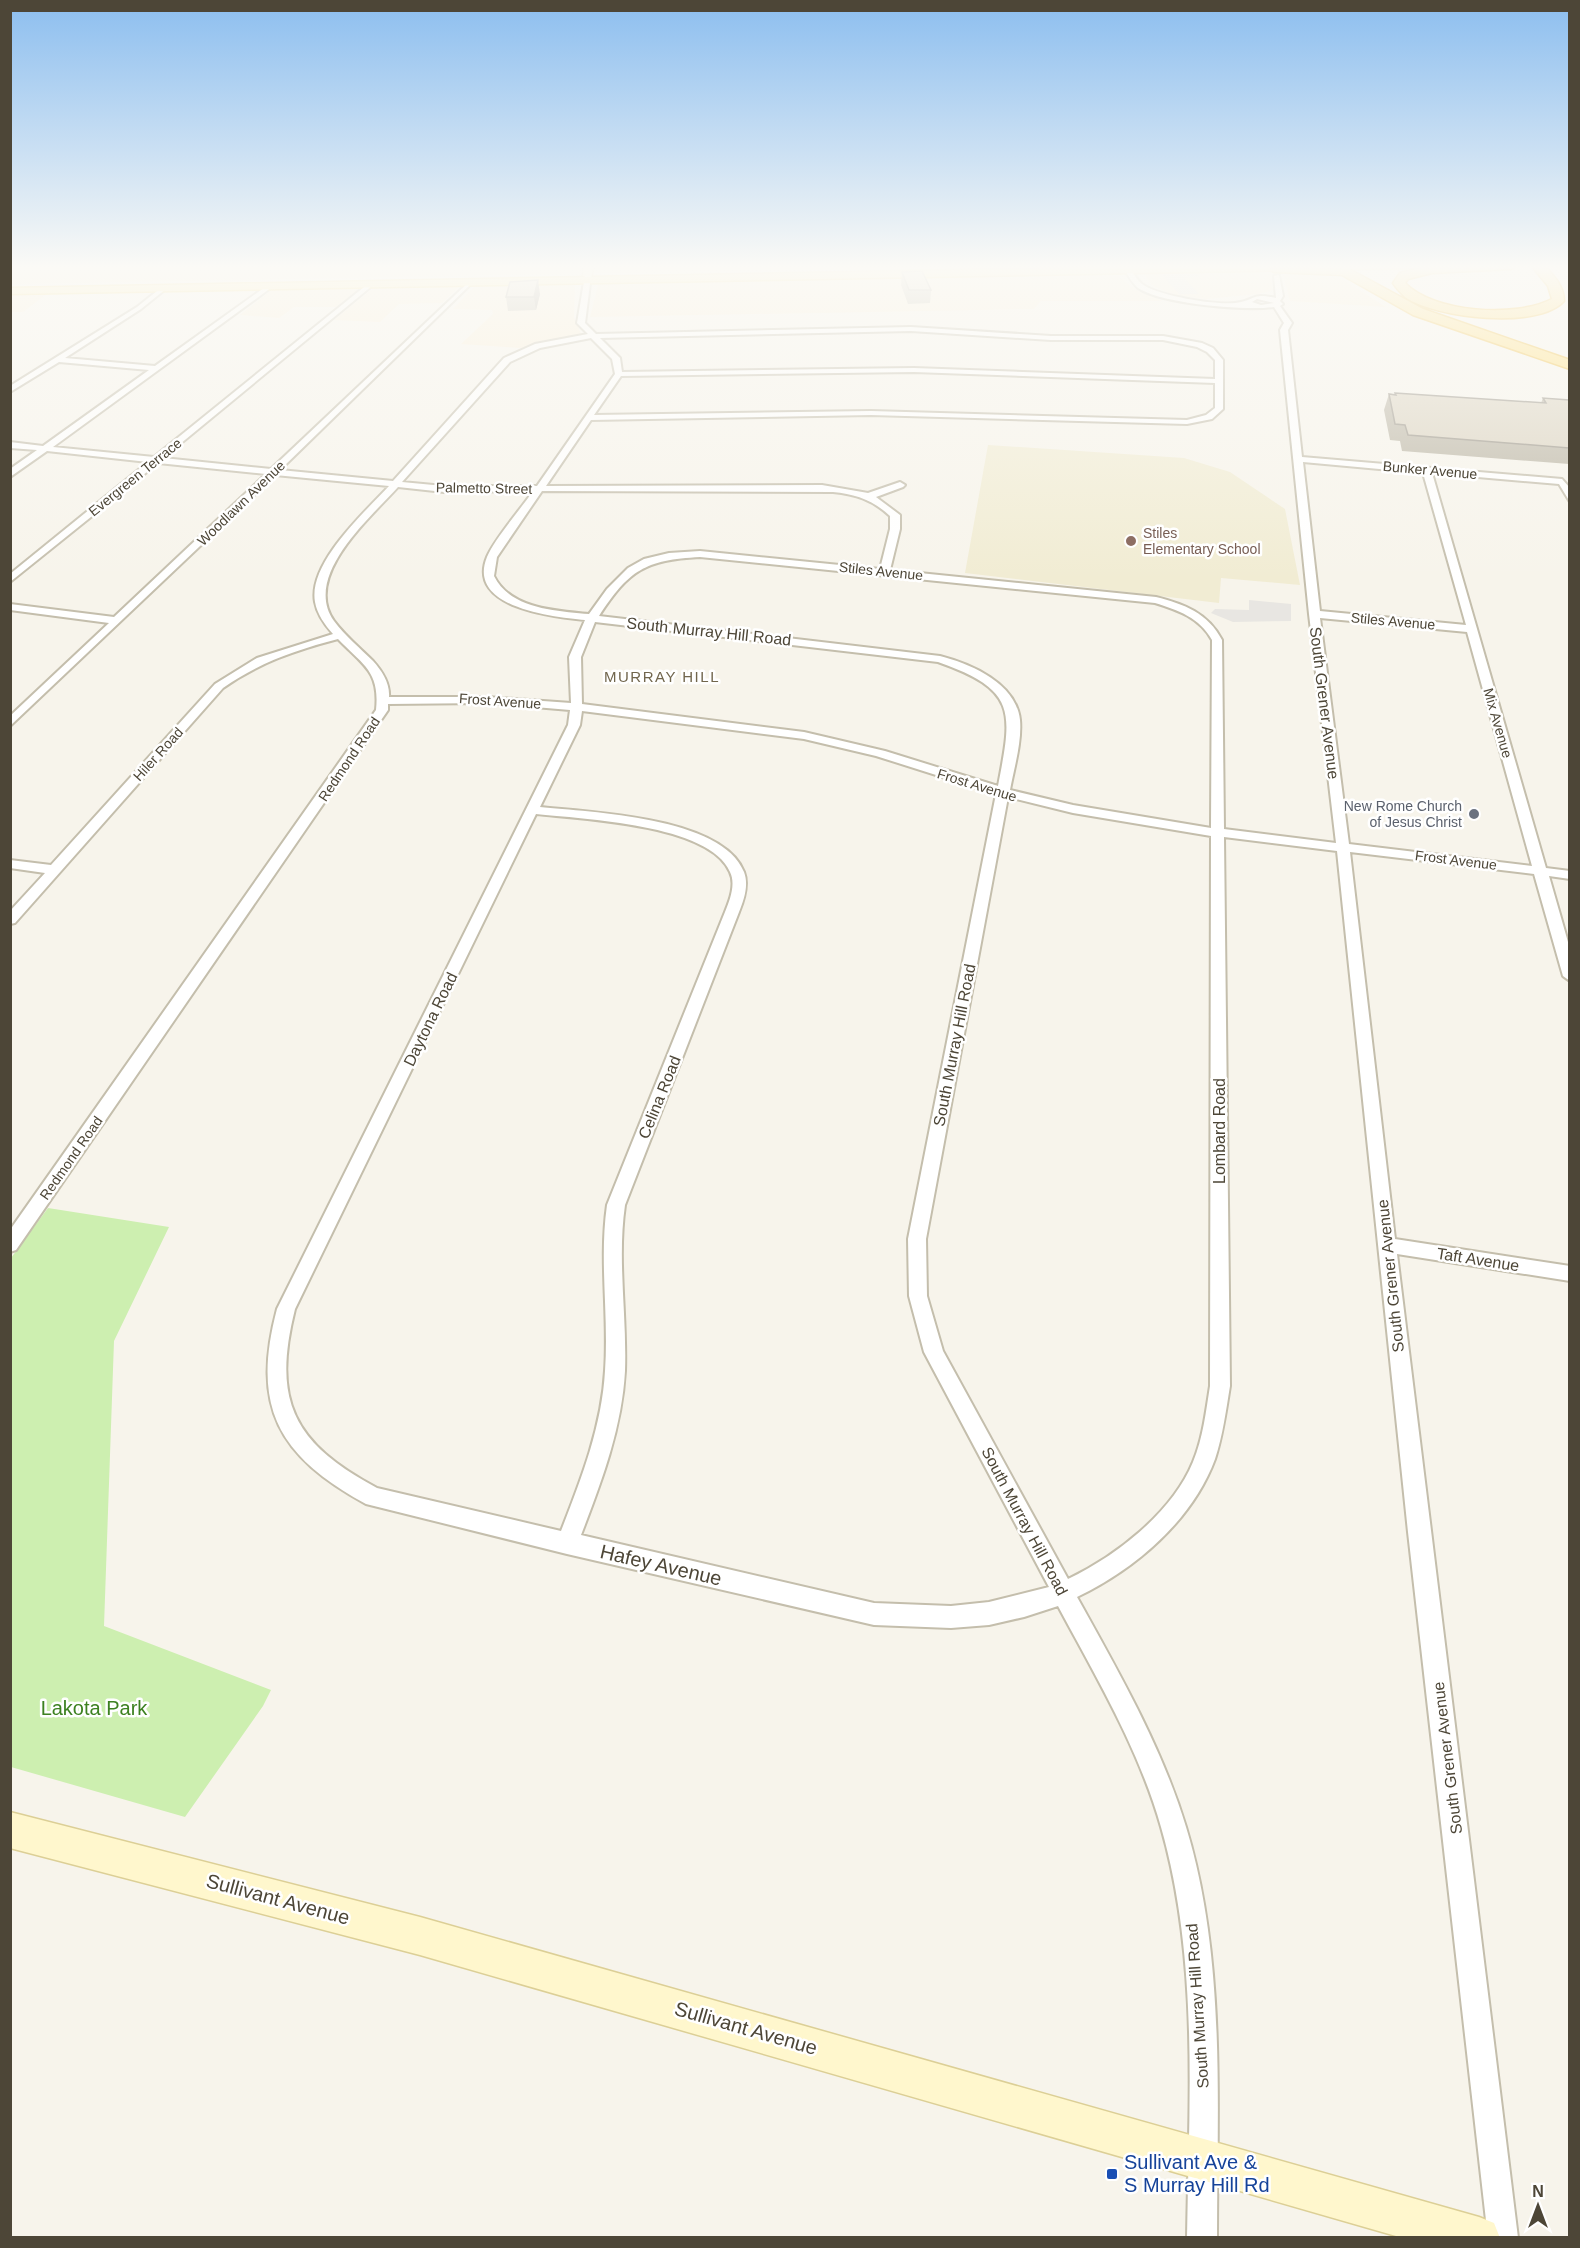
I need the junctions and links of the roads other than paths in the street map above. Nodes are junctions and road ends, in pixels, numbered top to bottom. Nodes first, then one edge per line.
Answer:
1 (42, 370) edge
2 (154, 370) edge
3 (266, 370) edge
4 (380, 370) edge
5 (498, 370) edge
6 (619, 370) edge
7 (827, 370) edge
8 (899, 370) edge
9 (1219, 370) edge
10 (1288, 370) edge
11 (620, 374) junction
12 (1219, 381) junction
13 (10, 390) edge
14 (589, 418) junction
15 (10, 445) edge
16 (45, 449) junction
17 (1298, 459) junction
18 (156, 460) junction
19 (1427, 470) junction
20 (274, 472) junction
21 (10, 474) edge
22 (395, 485) junction
23 (900, 485) dead end
24 (539, 489) junction
25 (870, 496) junction
26 (1569, 499) edge
27 (885, 571) junction
28 (10, 579) edge
29 (10, 607) edge
30 (1192, 613) joint
31 (1314, 614) junction
32 (593, 618) junction
33 (117, 621) junction
34 (1471, 629) junction
35 (338, 636) junction
36 (386, 700) junction
37 (579, 708) junction
38 (10, 723) edge
39 (1002, 792) junction
40 (533, 810) junction
41 (1217, 832) junction
42 (1343, 847) junction
43 (10, 864) edge
44 (54, 870) junction
45 (1541, 871) junction
46 (1569, 875) edge
47 (10, 920) edge
48 (1569, 976) edge
49 (10, 1245) edge
50 (1387, 1245) junction
51 (1569, 1274) edge
52 (287, 1424) joint
53 (567, 1544) junction
54 (1064, 1593) junction
55 (10, 1830) edge
56 (1202, 2160) junction
57 (1202, 2238) edge
58 (1479, 2238) edge
59 (1503, 2238) edge

1 - 13 street
2 - 16 street
3 - 18 street, Evergreen Terrace
4 - 20 street, Woodlawn Avenue
5 - 22 street, Redmond Road
6 - 11 street
7 - 11 street
8 - 12 street
9 - 12 street, Redmond Road
10 - 17 street, South Grener Avenue
11 - 14 street, South Murray Hill Road
12 - 14 street
14 - 24 street, South Murray Hill Road
15 - 16 street, Palmetto Street
16 - 18 street, Palmetto Street
16 - 21 street
17 - 19 street, Bunker Avenue
17 - 31 street, South Grener Avenue
18 - 20 street, Palmetto Street
18 - 28 street, Evergreen Terrace
19 - 26 street, Bunker Avenue
19 - 34 street, Mix Avenue
20 - 22 street, Palmetto Street
20 - 33 street, Woodlawn Avenue
22 - 24 street, Palmetto Street
22 - 35 street, Redmond Road
23 - 25 street
24 - 25 street, Palmetto Street
24 - 32 street, South Murray Hill Road
25 - 27 street, Palmetto Street
27 - 30 street, Stiles Avenue
27 - 32 street, Stiles Avenue
29 - 33 street
30 - 41 street, Lombard Road
31 - 34 street, Stiles Avenue
31 - 42 street, South Grener Avenue
32 - 37 street, Daytona Road
32 - 39 street, South Murray Hill Road
33 - 38 street, Woodlawn Avenue
34 - 45 street, Mix Avenue
35 - 36 street, Redmond Road
35 - 44 street, Hiler Road
36 - 37 street, Frost Avenue
36 - 49 street, Redmond Road
37 - 39 street, Frost Avenue
37 - 40 street, Daytona Road
39 - 41 street, Frost Avenue
39 - 54 street, South Murray Hill Road
40 - 52 street, Daytona Road
40 - 53 street, Celina Road
41 - 42 street, Frost Avenue
41 - 54 street, Lombard Road
42 - 45 street, Frost Avenue
42 - 50 street, South Grener Avenue
43 - 44 street
44 - 47 street, Hiler Road
45 - 46 street, Frost Avenue
45 - 48 street, Mix Avenue
50 - 51 street, Taft Avenue
50 - 59 street, South Grener Avenue
52 - 53 street, Hafey Avenue
53 - 54 street, Hafey Avenue
54 - 56 street, South Murray Hill Road
55 - 56 street, Sullivant Avenue
56 - 57 street, South Murray Hill Road
56 - 58 street, Sullivant Avenue

